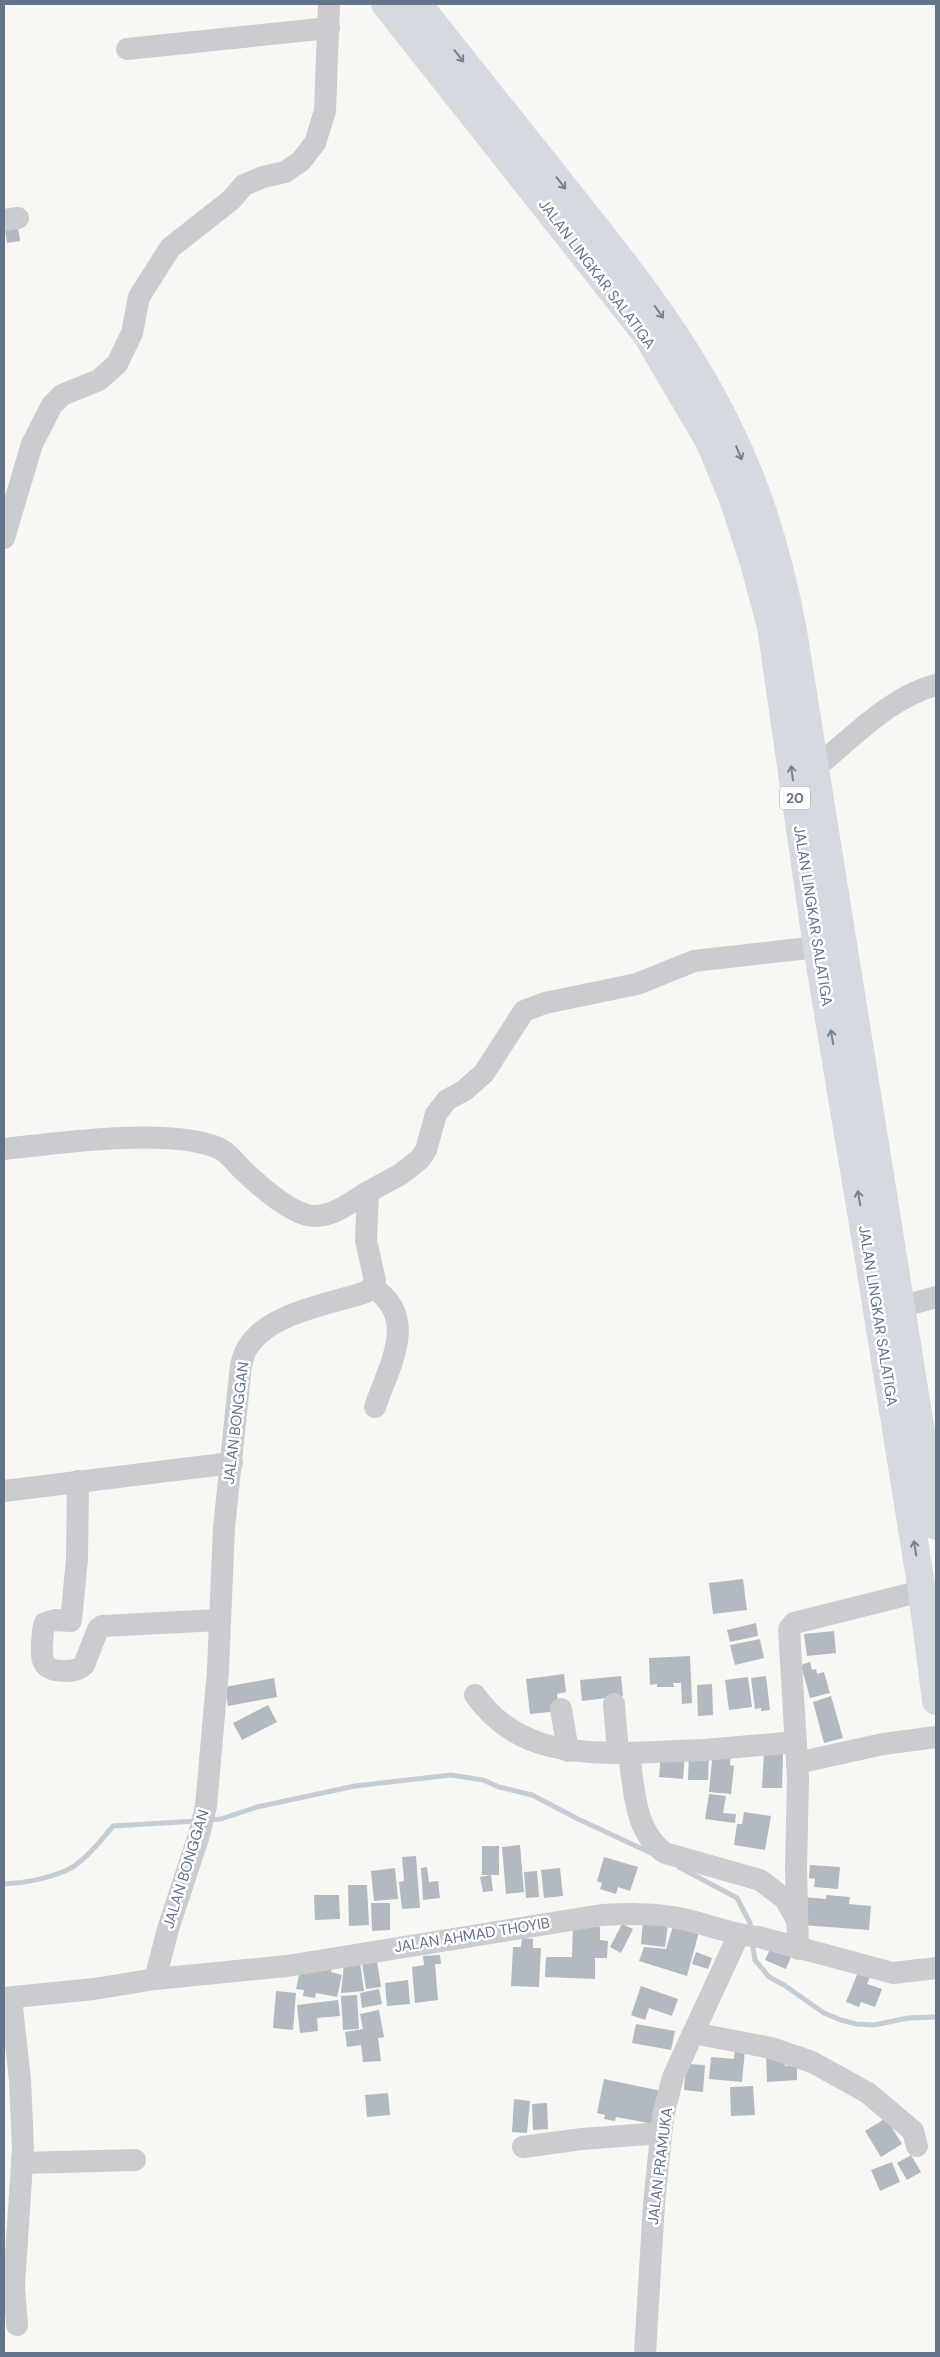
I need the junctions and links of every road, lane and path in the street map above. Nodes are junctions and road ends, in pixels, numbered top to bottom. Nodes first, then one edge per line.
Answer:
1 (329, 4) edge
2 (384, 4) edge
3 (418, 4) edge
4 (434, 16) edge
5 (329, 28) junction
6 (127, 49) dead end
7 (4, 538) edge
8 (936, 685) edge
9 (814, 768) junction
10 (816, 853) junction
11 (816, 947) junction
12 (4, 1149) edge
13 (368, 1192) junction
14 (372, 1287) junction
15 (936, 1297) edge
16 (901, 1307) junction
17 (375, 1407) dead end
18 (232, 1463) junction
19 (78, 1480) junction
20 (4, 1491) edge
21 (936, 1526) edge
22 (922, 1592) junction
23 (219, 1620) junction
24 (72, 1621) junction
25 (102, 1626) junction
26 (475, 1695) dead end
27 (936, 1700) edge
28 (614, 1704) dead end
29 (561, 1709) dead end
30 (936, 1737) edge
31 (568, 1751) junction
32 (624, 1753) junction
33 (796, 1753) junction
34 (797, 1920) junction
35 (749, 1935) junction
36 (798, 1949) junction
37 (936, 1968) edge
38 (155, 1979) junction
39 (7, 1998) edge
40 (692, 2034) junction
41 (662, 2133) junction
42 (917, 2146) dead end
43 (523, 2147) dead end
44 (135, 2160) dead end
45 (23, 2163) junction
46 (11, 2206) edge
47 (17, 2325) dead end
48 (644, 2353) edge

1 - 5 street
10 -> 2 highway, JALAN LINGKAR SALATIGA / 20
3 - 4 highway, JALAN LINGKAR SALATIGA / 20
4 -> 9 highway, JALAN LINGKAR SALATIGA / 20
5 - 6 street
5 - 7 street
8 - 9 street
9 - 10 highway, JALAN LINGKAR SALATIGA / 20
10 - 11 highway, JALAN LINGKAR SALATIGA / 20
10 - 16 highway, JALAN LINGKAR SALATIGA / 20
11 - 13 street
22 -> 11 highway, JALAN LINGKAR SALATIGA / 20
12 - 13 street
13 - 14 street
14 - 17 street
14 - 18 street, JALAN BONGGAN
15 - 16 street
16 - 21 highway, JALAN LINGKAR SALATIGA / 20
18 - 19 street
18 - 23 street, JALAN BONGGAN
19 - 20 street
19 - 24 street
22 - 27 highway, JALAN LINGKAR SALATIGA / 20
22 - 33 street
23 - 25 street
23 - 38 street, JALAN BONGGAN
24 - 25 street
24 - 25 street
26 - 31 street
28 - 32 street
29 - 31 street
30 - 33 street
31 - 32 street
32 - 33 street
32 - 34 street
33 - 34 street
34 - 36 street
35 - 36 street, JALAN AHMAD THOYIB
35 - 38 street, JALAN AHMAD THOYIB
35 - 40 street, JALAN PRAMUKA
36 - 37 street, JALAN AHMAD THOYIB
38 - 39 street, JALAN AHMAD THOYIB
39 - 45 street
40 - 41 street, JALAN PRAMUKA
40 - 42 street
41 - 43 street
41 - 48 street, JALAN PRAMUKA
44 - 45 street
45 - 46 street
46 - 47 street

